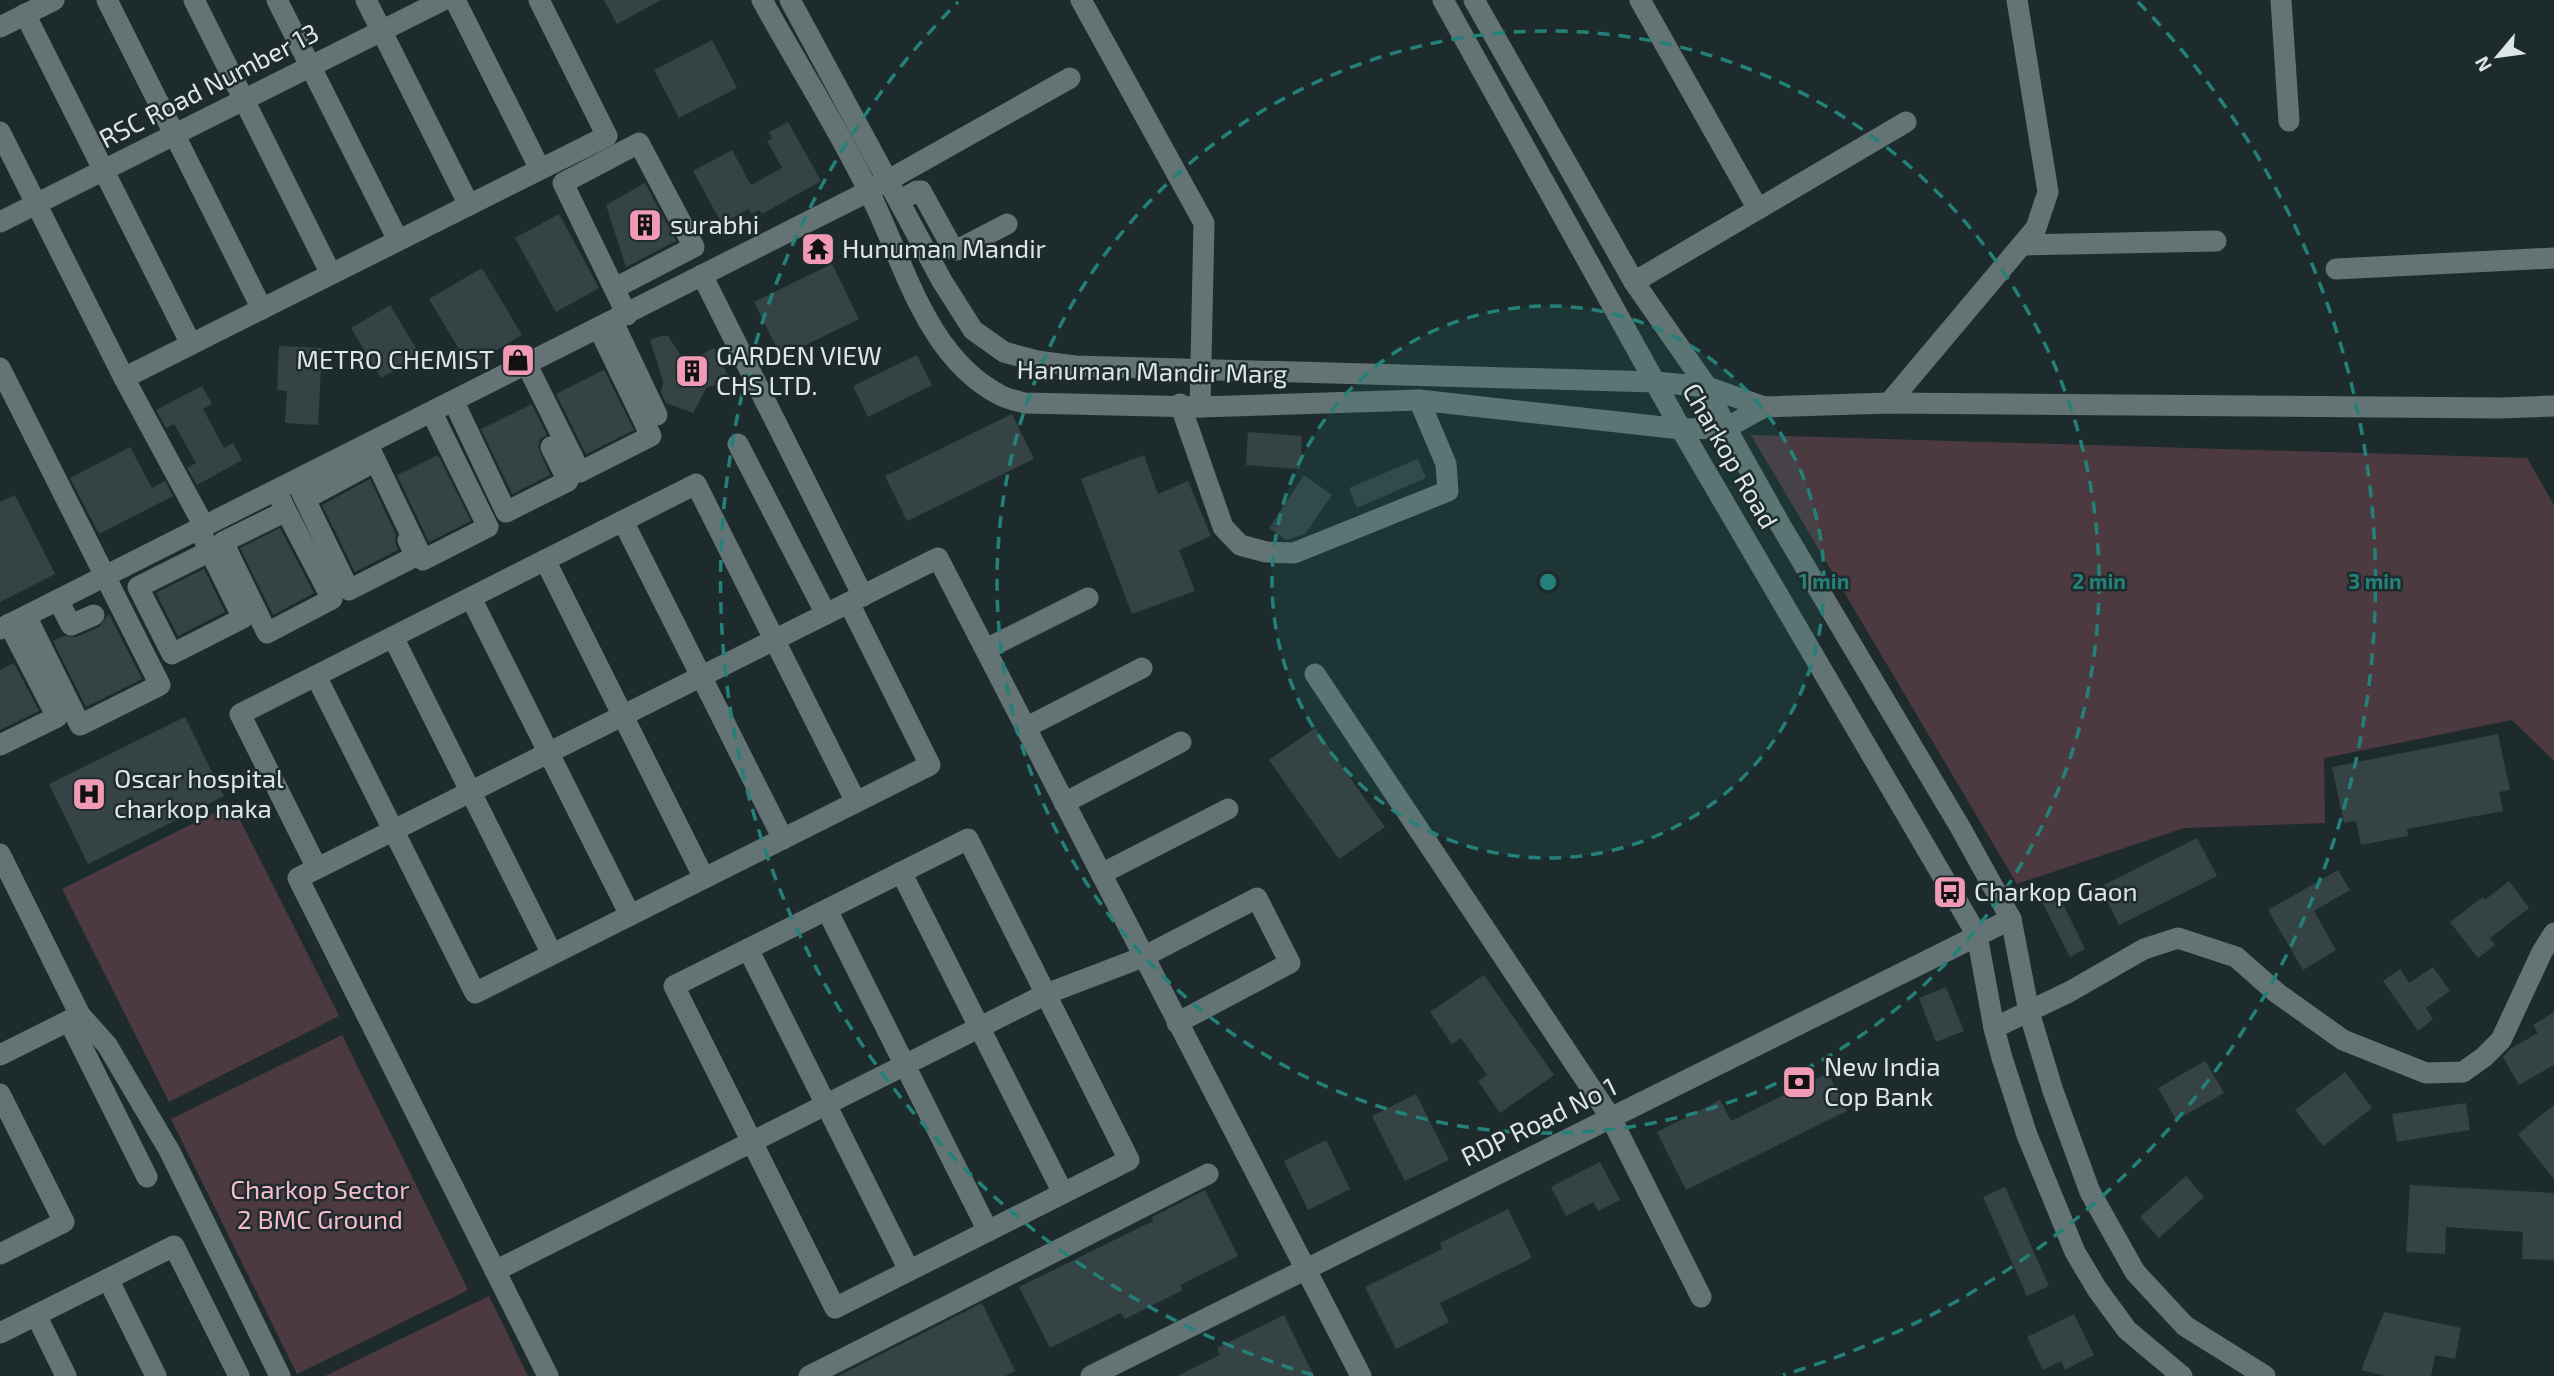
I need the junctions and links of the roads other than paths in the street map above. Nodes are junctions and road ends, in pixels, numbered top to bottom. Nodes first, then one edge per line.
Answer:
1 (54, 0) edge
2 (107, 0) edge
3 (194, 0) edge
4 (277, 0) edge
5 (366, 0) edge
6 (443, 0) edge
7 (455, 0) edge
8 (538, 0) edge
9 (762, 0) edge
10 (790, 0) edge
11 (1081, 0) edge
12 (1443, 0) edge
13 (1474, 0) edge
14 (1640, 0) edge
15 (2017, 0) edge
16 (2281, 0) edge
17 (25, 14) junction
18 (0, 27) edge
19 (381, 31) junction
20 (311, 66) junction
21 (1070, 78) dead end
22 (244, 100) junction
23 (2289, 121) dead end
24 (1906, 122) dead end
25 (0, 132) edge
26 (175, 135) junction
27 (540, 169) junction
28 (104, 170) junction
29 (888, 181) junction
30 (869, 191) junction
31 (899, 201) junction
32 (36, 204) junction
33 (469, 205) junction
34 (1758, 209) junction
35 (0, 222) edge
36 (1007, 224) dead end
37 (398, 240) junction
38 (2216, 241) dead end
39 (2022, 245) junction
40 (2554, 258) edge
41 (2336, 270) dead end
42 (331, 274) junction
43 (702, 275) junction
44 (1634, 282) junction
45 (615, 288) junction
46 (262, 309) junction
47 (613, 322) junction
48 (191, 344) junction
49 (0, 368) edge
50 (521, 368) junction
51 (1201, 369) junction
52 (124, 379) junction
53 (1656, 382) junction
54 (1707, 387) junction
55 (1419, 400) junction
56 (454, 402) junction
57 (1889, 403) junction
58 (1190, 406) junction
59 (2554, 406) edge
60 (1764, 407) junction
61 (432, 413) junction
62 (662, 426) dead end
63 (1726, 428) junction
64 (1681, 429) junction
65 (738, 444) dead end
66 (367, 452) junction
67 (276, 490) junction
68 (300, 490) junction
69 (286, 511) junction
70 (623, 521) junction
71 (201, 527) junction
72 (210, 551) junction
73 (545, 560) junction
74 (105, 576) junction
75 (471, 598) junction
76 (1088, 598) dead end
77 (856, 599) junction
78 (58, 600) junction
79 (826, 614) junction
80 (94, 615) dead end
81 (12, 623) edge
82 (393, 637) junction
83 (775, 640) junction
84 (986, 649) junction
85 (1142, 668) dead end
86 (1315, 674) dead end
87 (316, 676) junction
88 (701, 677) junction
89 (623, 716) junction
90 (1025, 728) junction
91 (1181, 742) dead end
92 (0, 745) edge
93 (549, 753) junction
94 (471, 792) junction
95 (856, 802) junction
96 (1064, 803) junction
97 (1228, 809) dead end
98 (393, 830) junction
99 (783, 839) junction
100 (0, 853) edge
101 (317, 868) junction
102 (901, 872) junction
103 (1101, 874) junction
104 (704, 878) junction
105 (827, 910) junction
106 (631, 915) junction
107 (2011, 919) junction
108 (2554, 933) edge
109 (1977, 934) junction
110 (748, 949) junction
111 (552, 954) junction
112 (1143, 957) junction
113 (1046, 994) junction
114 (2029, 1012) junction
115 (74, 1018) junction
116 (1177, 1023) junction
117 (979, 1027) junction
118 (1994, 1028) junction
119 (0, 1055) edge
120 (905, 1065) junction
121 (0, 1094) edge
122 (826, 1104) junction
123 (1611, 1118) junction
124 (752, 1142) junction
125 (1209, 1174) dead end
126 (147, 1177) dead end
127 (1063, 1193) junction
128 (988, 1231) junction
129 (2, 1249) edge
130 (495, 1270) junction
131 (909, 1270) junction
132 (1305, 1270) junction
133 (108, 1279) junction
134 (1701, 1297) dead end
135 (36, 1315) junction
136 (0, 1333) edge
137 (66, 1376) edge
138 (156, 1376) edge
139 (239, 1376) edge
140 (280, 1376) edge
141 (548, 1376) edge
142 (809, 1376) edge
143 (1091, 1376) edge
144 (1362, 1376) edge
145 (2182, 1376) edge
146 (2265, 1376) edge

1 - 17 street
2 - 26 street
3 - 22 street
4 - 20 street
5 - 19 street
6 - 19 street, RSC Road Number 13
7 - 27 street
8 - 27 street
9 - 30 street, Hanuman Mandir Marg
10 - 29 street
11 - 51 street
12 - 53 street, Charkop Road
13 - 44 street, Charkop Road
14 - 34 street
15 - 39 street
16 - 23 street
17 - 18 street
17 - 28 street
19 - 20 street, RSC Road Number 13
19 - 33 street
20 - 22 street, RSC Road Number 13
20 - 37 street
21 - 29 street
22 - 26 street, RSC Road Number 13
22 - 42 street
24 - 34 street
25 - 32 street
26 - 28 street, RSC Road Number 13
26 - 46 street
27 - 33 street
28 - 32 street, RSC Road Number 13
28 - 48 street
29 - 30 street
29 - 31 street
30 - 43 street
30 - 58 street, Hanuman Mandir Marg
31 - 36 street
31 - 51 street
32 - 35 street, RSC Road Number 13
32 - 52 street
33 - 37 street
34 - 44 street
37 - 42 street
38 - 39 street
39 - 57 street
40 - 41 street
42 - 46 street
43 - 47 street
43 - 77 street
44 - 54 street, Charkop Road
45 - 45 street
45 - 47 street
46 - 48 street
47 - 50 street
47 - 50 street
47 - 62 street
48 - 52 street
49 - 74 street
50 - 56 street
50 - 56 street
51 - 53 street
51 - 58 street
52 - 71 street
53 - 54 street
53 - 64 street, Charkop Road
54 - 60 street
54 - 63 street, Charkop Road
55 - 58 street, Hanuman Mandir Marg
55 - 58 street
55 - 64 street, Hanuman Mandir Marg
56 - 61 street
57 - 59 street
57 - 60 street
60 - 63 street
61 - 66 street
61 - 66 street
63 - 64 street, Hanuman Mandir Marg
63 - 107 street, Charkop Road
64 - 109 street, Charkop Road
65 - 79 street
66 - 68 street
66 - 68 street
67 - 68 street
67 - 69 street
67 - 71 street
69 - 69 street
70 - 73 street
70 - 83 street
70 - 88 street
71 - 72 street
71 - 74 street
72 - 72 street
73 - 75 street
73 - 89 street
74 - 78 street
74 - 81 street
75 - 82 street
75 - 93 street
76 - 84 street
77 - 79 street
77 - 84 street
77 - 95 street
78 - 80 street
78 - 81 street
79 - 83 street
81 - 92 street
82 - 87 street
82 - 94 street
83 - 88 street
83 - 95 street
84 - 90 street
85 - 90 street
86 - 123 street
87 - 98 street
87 - 101 street
88 - 89 street
88 - 99 street
89 - 93 street
89 - 104 street
90 - 96 street
91 - 96 street
93 - 94 street
93 - 106 street
94 - 98 street
94 - 111 street
95 - 99 street
96 - 103 street
97 - 103 street
98 - 101 street
98 - 111 street
99 - 104 street
100 - 115 street
101 - 130 street
102 - 105 street
102 - 113 street
102 - 117 street
103 - 112 street
104 - 106 street
105 - 110 street
105 - 120 street
106 - 111 street
107 - 109 street, RDP Road No 1
107 - 114 street, Charkop Road
108 - 114 street
109 - 118 street
109 - 123 street, RDP Road No 1
110 - 122 street
110 - 124 street
112 - 113 street
112 - 116 street
112 - 116 street
113 - 117 street
113 - 127 street
114 - 118 street
114 - 146 street, Charkop Road
115 - 119 street
115 - 126 street
115 - 140 street
116 - 132 street
117 - 120 street
117 - 127 street
118 - 145 street
120 - 122 street
120 - 128 street
121 - 129 street
122 - 124 street
122 - 131 street
123 - 132 street, RDP Road No 1
123 - 134 street
124 - 130 street
124 - 131 street
125 - 142 street
127 - 128 street
128 - 131 street
130 - 141 street
132 - 143 street, RDP Road No 1
132 - 144 street
133 - 135 street
133 - 138 street
133 - 139 street
135 - 136 street
135 - 137 street

